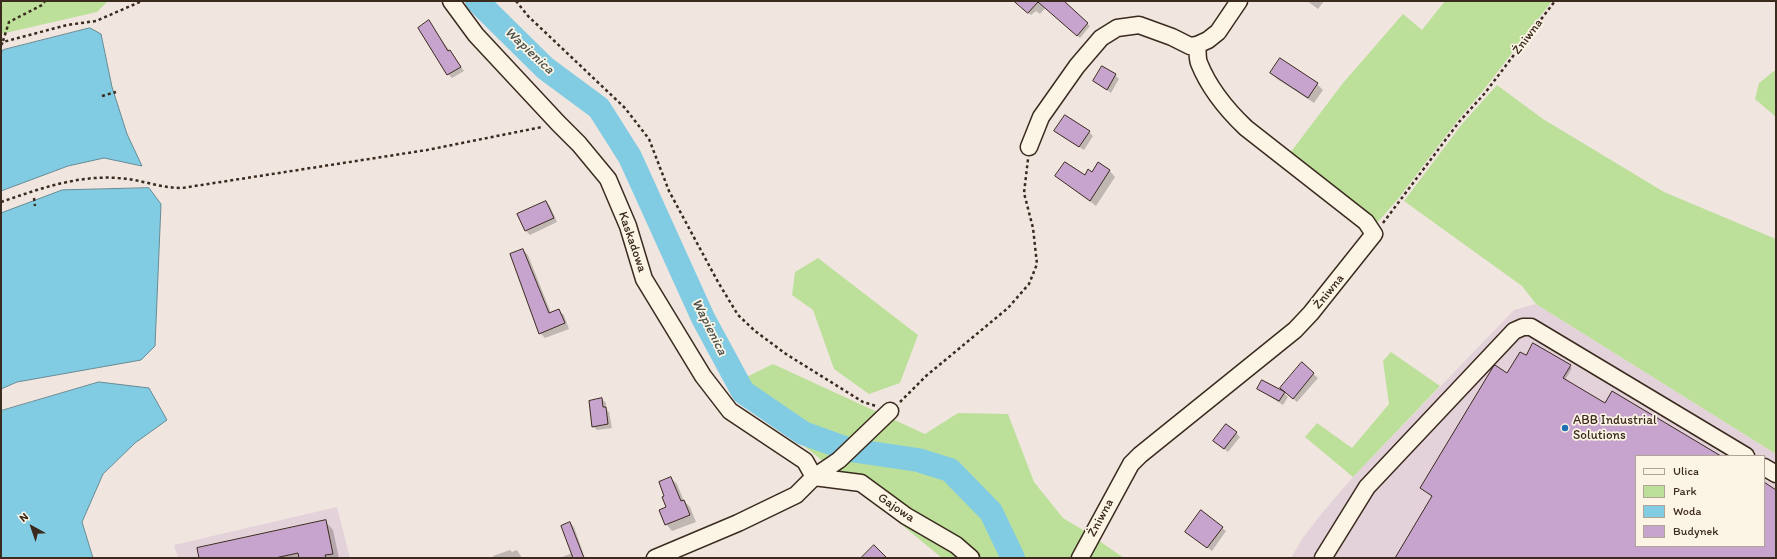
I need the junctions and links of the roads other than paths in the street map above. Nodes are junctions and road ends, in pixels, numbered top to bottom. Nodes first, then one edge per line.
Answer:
1 (451, 1) edge
2 (1240, 1) edge
3 (1197, 45) junction
4 (1029, 147) road end
5 (890, 411) road end
6 (1744, 455) edge
7 (1765, 468) edge
8 (1776, 474) edge
9 (814, 477) junction
10 (655, 558) edge
11 (971, 558) edge
12 (1080, 558) edge
13 (1323, 558) edge

1 - 9 street, Kaskadowa
2 - 3 street
3 - 4 street
3 - 12 street, Żniwna
5 - 9 street
6 - 13 street
7 - 8 street
9 - 10 street
9 - 11 street, Gajowa

